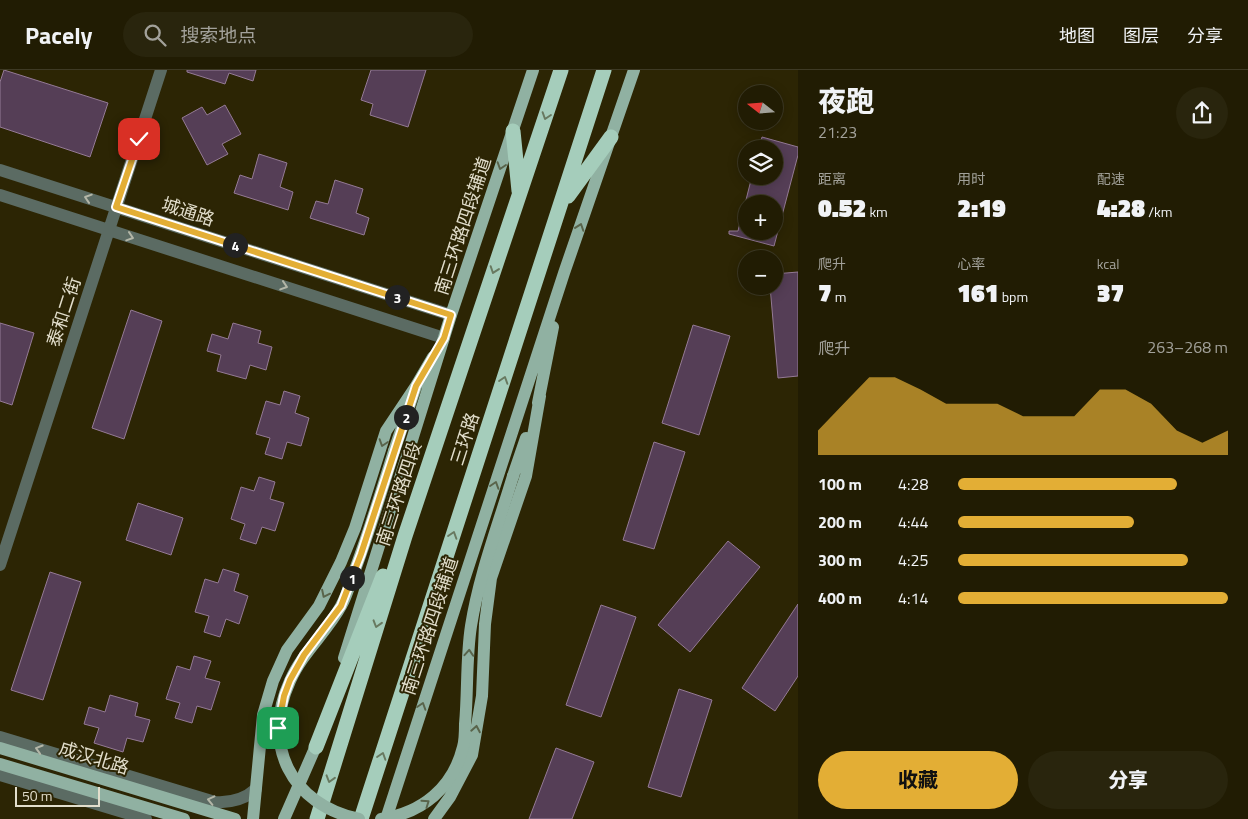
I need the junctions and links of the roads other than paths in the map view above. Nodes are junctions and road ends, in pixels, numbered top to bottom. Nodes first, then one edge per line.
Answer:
1 (161, 70) edge
2 (533, 70) edge
3 (561, 70) edge
4 (604, 70) edge
5 (634, 70) edge
6 (513, 130) junction
7 (611, 136) junction
8 (0, 170) edge
9 (0, 195) edge
10 (519, 196) junction
11 (116, 207) junction
12 (560, 208) junction
13 (109, 230) junction
14 (564, 273) junction
15 (451, 315) junction
16 (444, 338) junction
17 (416, 386) junction
18 (540, 396) junction
19 (445, 416) junction
20 (0, 565) edge
21 (0, 737) edge
22 (316, 747) junction
23 (0, 748) edge
24 (0, 764) edge
25 (0, 775) edge
26 (256, 789) junction
27 (178, 817) edge
28 (146, 819) edge
29 (235, 819) edge
30 (253, 819) edge
31 (284, 819) edge
32 (318, 819) edge
33 (360, 819) edge
34 (381, 819) edge
35 (386, 819) edge
36 (434, 819) edge

1 - 11 street, 泰和二街
2 - 6 main road, 南三环路四段辅道
3 -> 10 highway, 南三环路四段
4 - 12 highway, 三环路
5 - 7 main road, 南三环路四段辅道
6 - 10 highway
6 -> 15 main road, 南三环路四段辅道
7 - 12 highway
14 -> 7 main road, 南三环路四段辅道
11 -> 8 street, 城通路
9 - 13 street
10 -> 19 highway, 南三环路四段
11 - 13 street, 泰和二街
11 - 15 street, 城通路
33 -> 12 highway, 三环路
13 -> 16 street
13 - 20 street, 泰和二街
14 - 18 main road, 南三环路四段辅道
35 -> 14 main road, 南三环路四段辅道
15 - 16 main road, 南三环路四段辅道
16 - 17 main road
16 - 22 main road, 南三环路四段辅道
17 -> 26 main road
17 - 33 main road, bridge
34 -> 18 main road, 南三环路四段辅道, bridge
36 -> 18 main road, 南三环路四段辅道
19 - 22 highway
19 -> 32 highway, 南三环路四段
26 -> 21 street
22 - 31 main road, 南三环路四段辅道
23 - 29 main road, 成汉北路
24 - 27 main road, 成汉北路
25 - 28 street
26 - 30 main road

